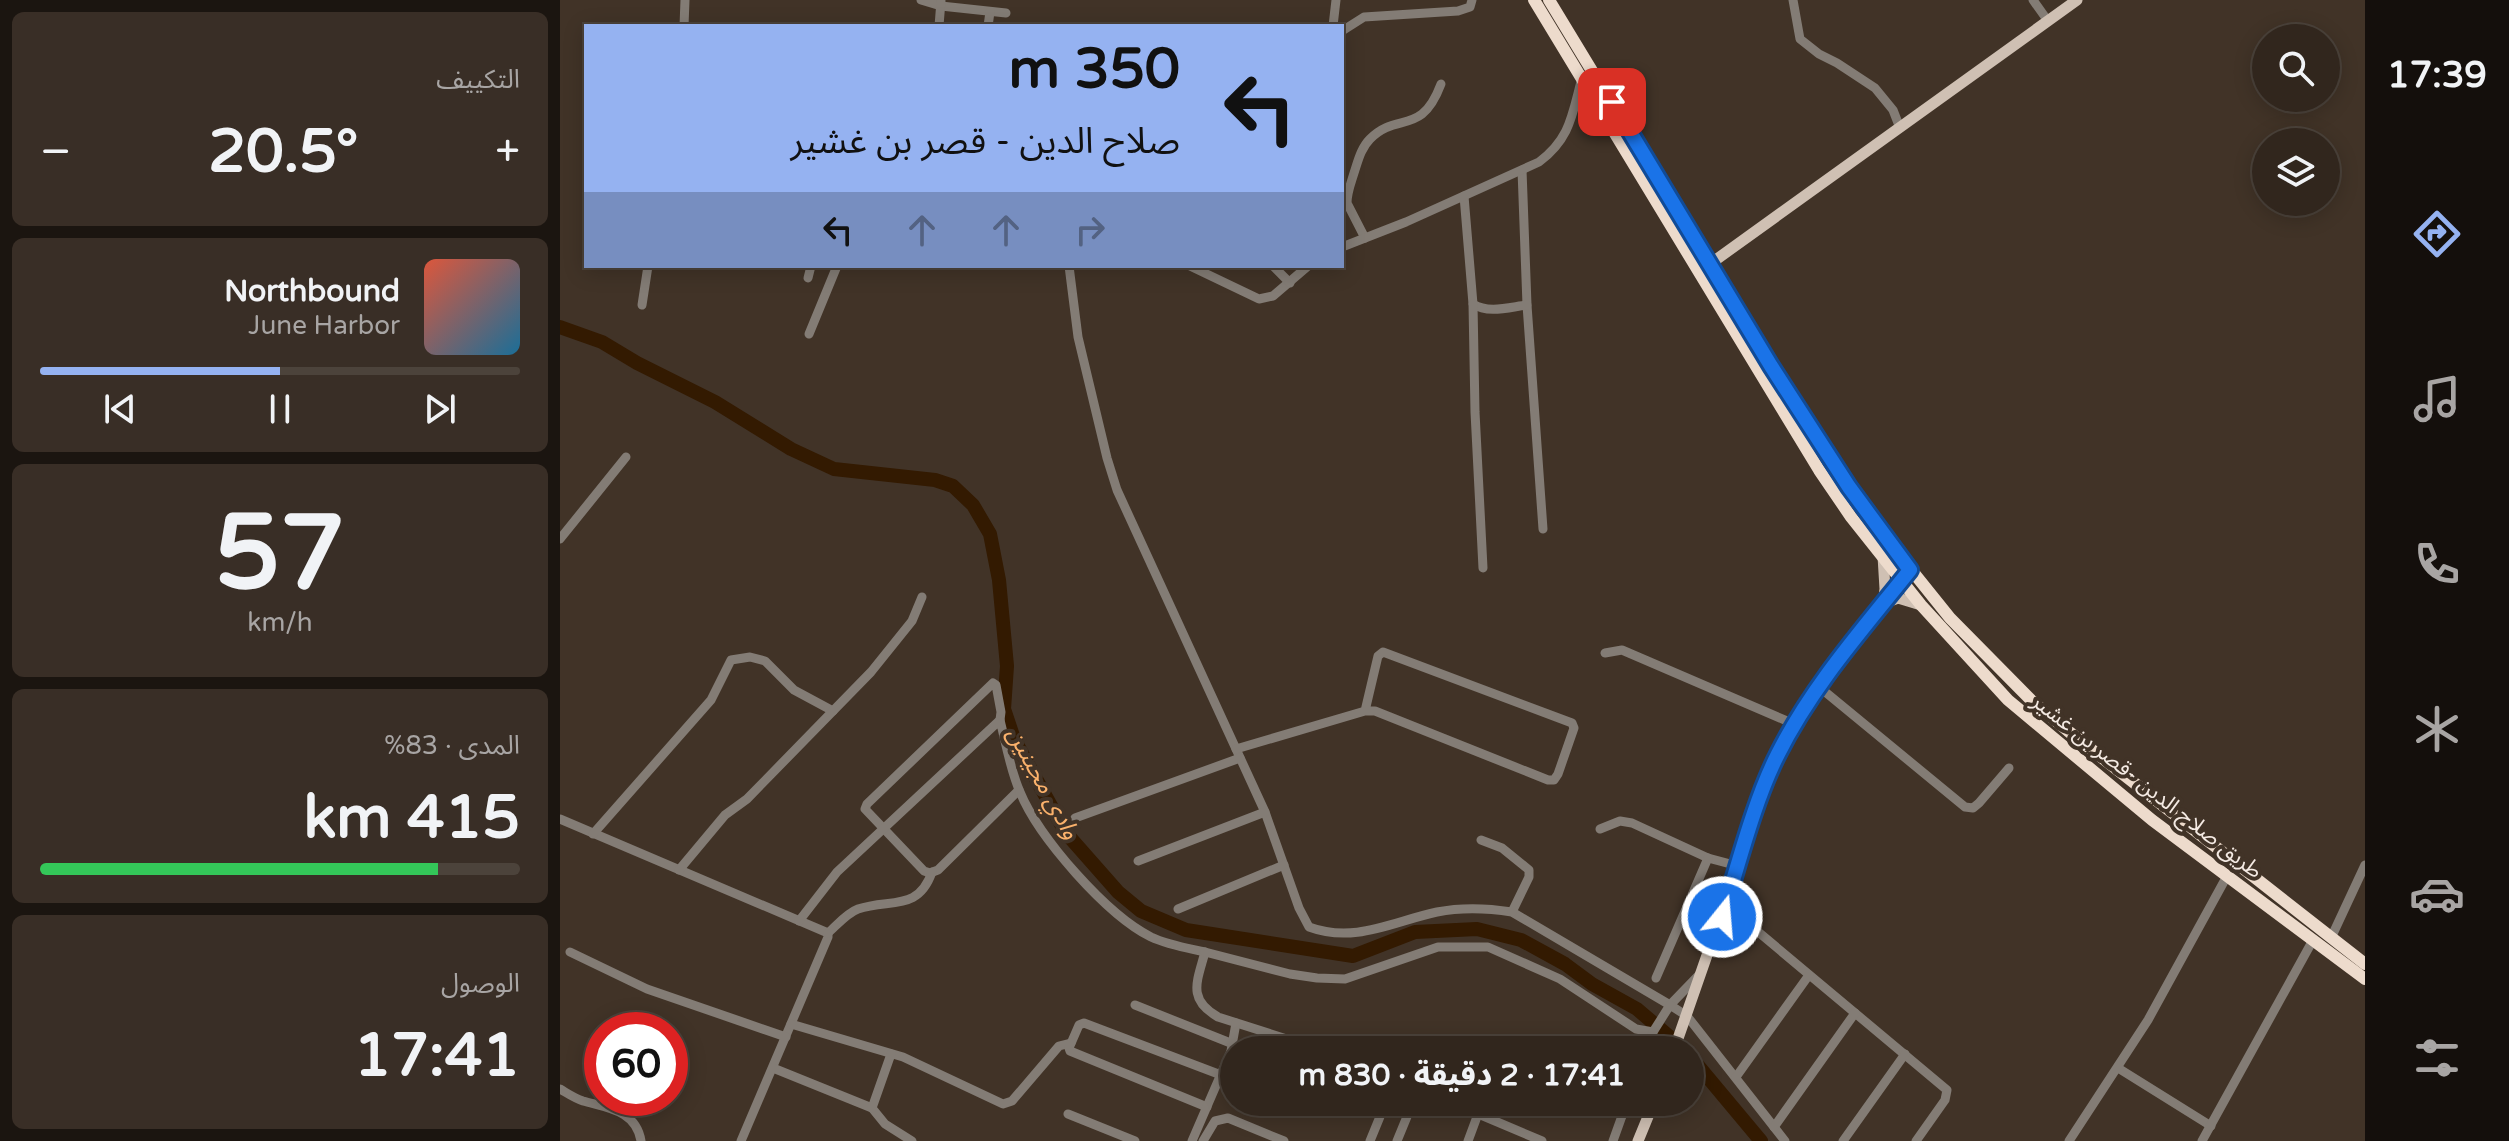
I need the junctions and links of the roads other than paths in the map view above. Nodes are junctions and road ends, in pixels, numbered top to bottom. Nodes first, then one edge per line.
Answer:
1 (685, 0) edge
2 (921, 0) edge
3 (1336, 0) edge
4 (1472, 0) edge
5 (1534, 0) edge
6 (1549, 0) edge
7 (1793, 0) edge
8 (2033, 0) edge
9 (2077, 0) edge
10 (941, 3) edge
11 (990, 12) junction
12 (1006, 13) dead end
13 (2048, 21) junction
14 (684, 24) edge
15 (939, 24) edge
16 (988, 24) edge
17 (1333, 24) edge
18 (1344, 30) edge
19 (1582, 77) junction
20 (1441, 84) dead end
21 (1900, 128) junction
22 (1522, 170) junction
23 (1464, 196) junction
24 (1365, 238) junction
25 (1344, 246) edge
26 (1710, 264) junction
27 (648, 268) edge
28 (810, 268) edge
29 (836, 268) edge
30 (1069, 268) edge
31 (1194, 268) edge
32 (1275, 268) edge
33 (1306, 268) edge
34 (808, 278) dead end
35 (1290, 283) junction
36 (1473, 304) junction
37 (642, 305) dead end
38 (1527, 305) junction
39 (809, 334) dead end
40 (626, 457) dead end
41 (1864, 511) junction
42 (1851, 517) junction
43 (1543, 529) dead end
44 (560, 539) edge
45 (1883, 556) junction
46 (1483, 568) dead end
47 (1910, 570) junction
48 (1901, 581) junction
49 (922, 597) dead end
50 (1882, 604) junction
51 (1921, 605) junction
52 (1605, 653) dead end
53 (1818, 686) junction
54 (833, 711) junction
55 (1365, 711) junction
56 (1000, 720) junction
57 (1794, 724) junction
58 (1238, 754) junction
59 (2009, 768) dead end
60 (1019, 790) junction
61 (1265, 812) junction
62 (1075, 818) dead end
63 (560, 819) edge
64 (885, 828) junction
65 (1600, 829) dead end
66 (593, 834) junction
67 (1481, 840) dead end
68 (1708, 858) junction
69 (1138, 861) dead end
70 (1284, 865) junction
71 (2365, 865) edge
72 (1738, 866) junction
73 (679, 870) junction
74 (932, 872) junction
75 (2227, 876) junction
76 (2284, 901) junction
77 (1726, 905) junction
78 (1178, 909) dead end
79 (2275, 911) junction
80 (1512, 912) junction
81 (799, 921) junction
82 (828, 933) junction
83 (2331, 938) junction
84 (2313, 940) junction
85 (570, 952) dead end
86 (1205, 952) junction
87 (2365, 964) edge
88 (1704, 970) junction
89 (1809, 975) junction
90 (1656, 978) dead end
91 (2365, 979) edge
92 (1135, 1005) dead end
93 (1670, 1005) junction
94 (1855, 1013) junction
95 (1687, 1016) junction
96 (1236, 1023) junction
97 (791, 1024) junction
98 (1653, 1032) junction
99 (1234, 1036) edge
100 (1277, 1036) edge
101 (1651, 1036) edge
102 (1679, 1036) edge
103 (786, 1037) junction
104 (1220, 1039) edge
105 (1071, 1043) junction
106 (891, 1054) junction
107 (1905, 1054) junction
108 (773, 1068) junction
109 (2118, 1068) junction
110 (1220, 1075) edge
111 (1220, 1077) edge
112 (1736, 1077) junction
113 (560, 1089) edge
114 (1207, 1107) junction
115 (872, 1108) junction
116 (1068, 1114) dead end
117 (1380, 1116) edge
118 (1407, 1116) edge
119 (1477, 1116) edge
120 (1483, 1116) edge
121 (1622, 1116) edge
122 (1648, 1116) edge
123 (2211, 1126) junction
124 (1774, 1127) junction
125 (641, 1141) edge
126 (741, 1141) edge
127 (912, 1141) edge
128 (1135, 1141) edge
129 (1192, 1141) edge
130 (1203, 1141) edge
131 (1284, 1141) edge
132 (1370, 1141) edge
133 (1397, 1141) edge
134 (1468, 1141) edge
135 (1542, 1141) edge
136 (1613, 1141) edge
137 (1638, 1141) edge
138 (1785, 1141) edge
139 (1843, 1141) edge
140 (1916, 1141) edge
141 (2069, 1141) edge
142 (2202, 1141) edge

1 - 14 street
2 - 10 street
3 - 17 street
4 - 18 street
5 - 19 highway, طريق صلاح الدين -قصر بن غشير
6 - 26 highway
7 - 21 street
8 - 13 street
9 - 13 main road
10 - 11 street
10 - 15 street
11 - 12 street
11 - 16 street
13 - 21 main road
19 - 22 street
19 - 42 highway, طريق صلاح الدين -قصر بن غشير
20 - 24 street
21 - 26 main road
22 - 23 street
22 - 38 street
23 - 24 street
23 - 36 street
24 - 25 street
26 - 41 highway
27 - 37 street
28 - 34 street
29 - 39 street
30 - 58 street
31 - 35 street
32 - 35 street
33 - 35 street
36 - 38 street
36 - 46 street
38 - 43 street
40 - 44 street
41 - 42 highway
41 - 47 highway
42 - 45 highway, طريق صلاح الدين -قصر بن غشير
45 - 48 highway, طريق صلاح الدين -قصر بن غشير
45 - 50 main road
47 - 48 main road
47 - 76 highway
48 - 50 main road
48 - 51 highway, طريق صلاح الدين -قصر بن غشير
49 - 54 street
50 - 51 main road
50 - 53 main road
51 - 75 highway, طريق صلاح الدين -قصر بن غشير
52 - 57 street
53 - 57 main road
53 - 59 street
54 - 66 street
54 - 73 street
55 - 55 street
55 - 58 street
56 - 60 street
56 - 64 street
56 - 64 street
57 - 72 main road
58 - 61 street
58 - 62 street
60 - 74 street
60 - 86 street
61 - 69 street
61 - 70 street
63 - 66 street
64 - 74 street
64 - 81 street
65 - 68 street
66 - 73 street
67 - 80 street
68 - 72 street
68 - 90 street
70 - 78 street
70 - 80 street
71 - 83 street
72 - 77 main road
73 - 81 street
74 - 82 street
75 - 79 highway, طريق صلاح الدين -قصر بن غشير
75 - 109 street
76 - 79 highway
76 - 83 highway
77 - 88 main road
77 - 89 street
79 - 84 highway, طريق صلاح الدين -قصر بن غشير
80 - 93 street
81 - 82 street
82 - 97 street
83 - 87 highway
84 - 91 highway, طريق صلاح الدين -قصر بن غشير
84 - 123 street
85 - 103 street
86 - 96 street
86 - 98 street
88 - 93 street
88 - 95 main road
89 - 94 street
89 - 112 street
92 - 104 street
93 - 95 street
93 - 98 street
94 - 107 street
94 - 124 street
95 - 102 main road
95 - 112 street
96 - 99 street
96 - 100 street
97 - 103 street
97 - 106 street
98 - 101 street
103 - 108 street
105 - 106 street
105 - 110 street
105 - 114 street
106 - 115 street
107 - 139 street
107 - 140 street
108 - 115 street
108 - 126 street
109 - 123 street
109 - 141 street
111 - 114 street
112 - 124 street
113 - 125 street
114 - 129 street
115 - 127 street
116 - 128 street
117 - 132 street
118 - 133 street
119 - 134 street
120 - 135 street
121 - 136 street
122 - 137 main road
123 - 142 street
124 - 138 street
130 - 131 street

